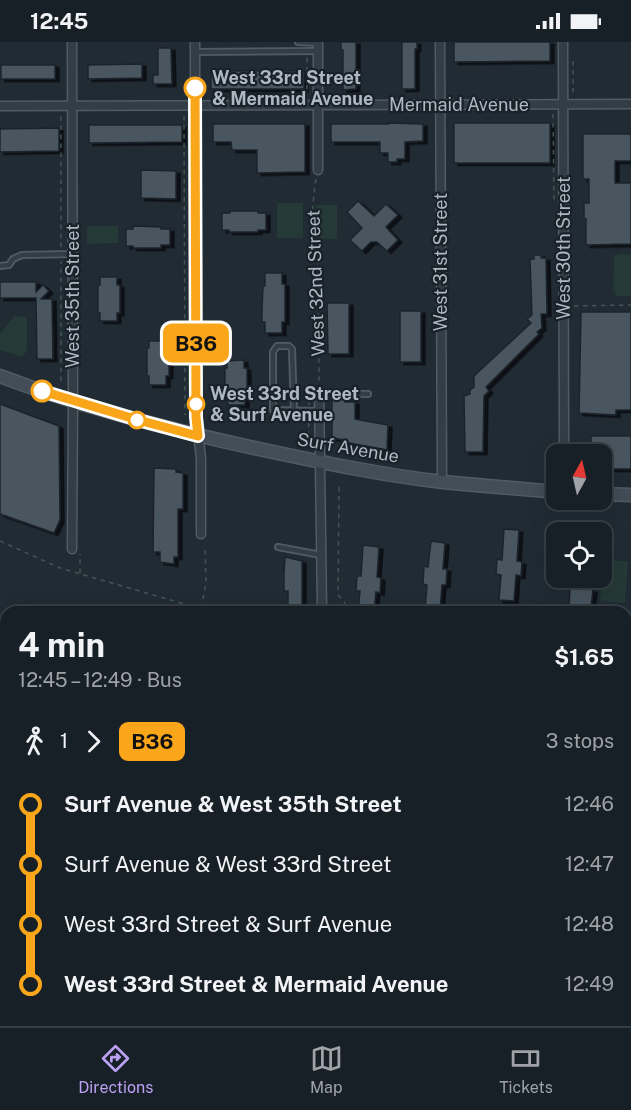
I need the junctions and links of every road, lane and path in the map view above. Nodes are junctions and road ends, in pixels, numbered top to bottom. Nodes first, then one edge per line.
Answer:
1 (72, 42) edge
2 (195, 42) edge
3 (298, 42) edge
4 (440, 42) edge
5 (563, 42) edge
6 (318, 45) edge
7 (307, 51) junction
8 (195, 52) junction
9 (573, 61) dead end
10 (307, 95) dead end
11 (573, 95) dead end
12 (631, 104) edge
13 (441, 105) junction
14 (564, 105) junction
15 (0, 106) edge
16 (72, 106) junction
17 (195, 106) junction
18 (318, 106) junction
19 (184, 116) dead end
20 (318, 171) joint
21 (73, 254) junction
22 (0, 266) edge
23 (631, 305) edge
24 (574, 306) dead end
25 (0, 376) edge
26 (319, 393) junction
27 (368, 394) dead end
28 (73, 401) junction
29 (294, 410) junction
30 (319, 411) junction
31 (185, 415) dead end
32 (198, 436) junction
33 (564, 444) edge
34 (321, 462) junction
35 (442, 482) junction
36 (339, 486) dead end
37 (546, 491) edge
38 (612, 494) edge
39 (631, 495) edge
40 (201, 534) dead end
41 (0, 541) edge
42 (204, 546) dead end
43 (278, 547) dead end
44 (72, 549) dead end
45 (321, 555) junction
46 (80, 556) dead end
47 (80, 574) junction
48 (177, 603) junction
49 (176, 606) edge
50 (189, 606) edge
51 (202, 606) edge
52 (323, 606) edge
53 (346, 606) edge

1 - 16 street, West 35th Street
2 - 8 street
3 - 6 lane
4 - 13 street, West 31st Street
5 - 14 street, West 30th Street
6 - 7 lane
6 - 18 street
7 - 8 lane
7 - 10 path
8 - 17 street
9 - 11 path
12 - 14 street, Mermaid Avenue
13 - 14 street, Mermaid Avenue
13 - 18 street, Mermaid Avenue
13 - 35 street, West 31st Street
14 - 33 street, West 30th Street
15 - 16 street, Mermaid Avenue
16 - 17 street, Mermaid Avenue
16 - 21 street, West 35th Street
17 - 18 street, Mermaid Avenue
17 - 32 street
18 - 20 street
19 - 31 path
20 - 26 path, West 32nd Street
21 - 22 lane
21 - 28 street, West 35th Street
23 - 24 path
25 - 28 main road, Surf Avenue
26 - 27 lane
26 - 30 street
28 - 32 main road, Surf Avenue
28 - 44 street, West 35th Street
29 - 29 lane
29 - 30 lane
30 - 34 street
32 - 34 main road, Surf Avenue
32 - 40 street
34 - 35 main road, Surf Avenue
34 - 45 street
35 - 37 main road, Surf Avenue
36 - 53 path
38 - 39 main road
41 - 47 path
42 - 51 path
43 - 45 lane
45 - 52 street
46 - 47 path
47 - 48 path
48 - 49 path
48 - 50 path

